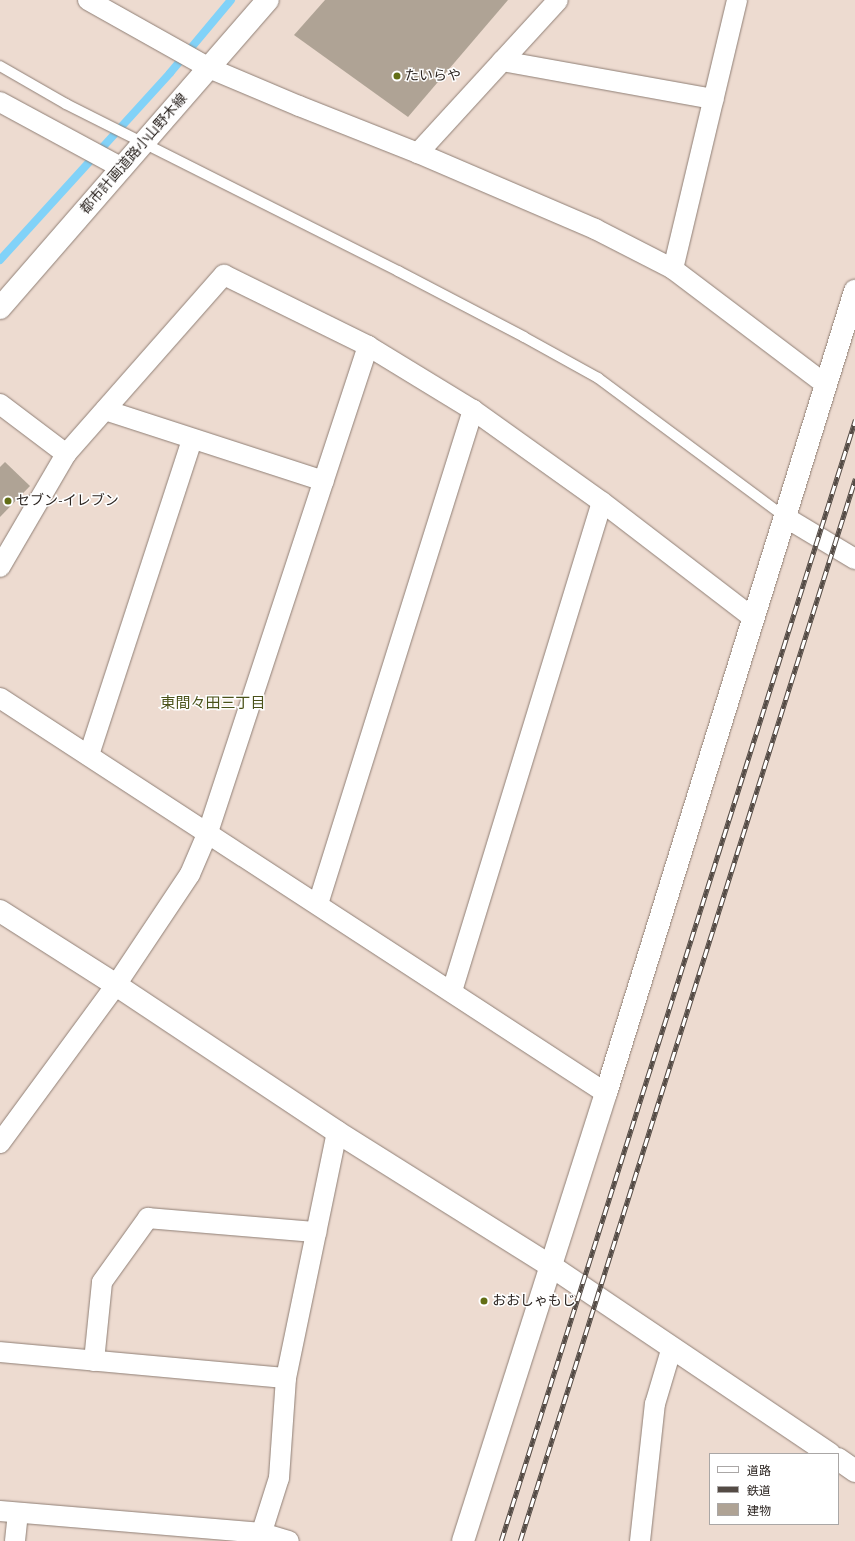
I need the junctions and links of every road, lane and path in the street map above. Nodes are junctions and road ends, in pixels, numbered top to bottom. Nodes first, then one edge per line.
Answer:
1 (88, 0) edge
2 (268, 0) edge
3 (558, 0) edge
4 (737, 0) edge
5 (502, 61) junction
6 (0, 66) edge
7 (209, 68) junction
8 (714, 98) junction
9 (0, 102) edge
10 (145, 142) junction
11 (418, 153) junction
12 (122, 168) junction
13 (673, 269) junction
14 (855, 291) edge
15 (0, 308) edge
16 (368, 346) junction
17 (825, 384) junction
18 (0, 404) edge
19 (105, 410) junction
20 (473, 410) junction
21 (192, 439) junction
22 (66, 454) junction
23 (324, 481) junction
24 (602, 502) junction
25 (785, 517) junction
26 (855, 559) edge
27 (0, 567) edge
28 (752, 617) junction
29 (0, 698) edge
30 (88, 755) junction
31 (208, 832) junction
32 (318, 904) junction
33 (0, 912) edge
34 (116, 985) junction
35 (452, 991) junction
36 (606, 1093) junction
37 (337, 1132) junction
38 (0, 1143) edge
39 (316, 1232) junction
40 (550, 1266) junction
41 (672, 1347) junction
42 (0, 1352) edge
43 (94, 1361) junction
44 (286, 1378) junction
45 (829, 1453) edge
46 (839, 1460) edge
47 (855, 1471) edge
48 (9, 1512) edge
49 (260, 1537) edge
50 (16, 1541) edge
51 (289, 1541) edge
52 (463, 1541) edge
53 (640, 1541) edge

1 - 7 street
2 - 7 street, 都市計画道路小山野木線
3 - 5 street
4 - 8 street
5 - 8 street
5 - 11 street
6 - 10 lane
7 - 10 street, 都市計画道路小山野木線
7 - 11 street
8 - 13 street
9 - 12 street
10 - 12 street, 都市計画道路小山野木線
10 - 25 lane
11 - 13 street
12 - 15 street, 都市計画道路小山野木線
13 - 17 street
14 - 17 street
16 - 19 street
16 - 20 street
16 - 23 street
17 - 25 street
18 - 22 street
19 - 21 street
19 - 22 street
20 - 24 street
20 - 32 street
21 - 23 street
21 - 30 street
22 - 27 street
23 - 31 street
24 - 28 street
24 - 35 street
25 - 26 street
25 - 28 street
28 - 36 street
29 - 30 street
30 - 31 street
31 - 32 street
31 - 34 street
32 - 35 street
33 - 34 street
34 - 37 street
34 - 38 street
35 - 36 street
36 - 40 street
37 - 39 street
37 - 40 street
39 - 43 street
39 - 44 street
40 - 41 street
40 - 52 street
41 - 45 street
41 - 53 street
42 - 43 street
43 - 44 street
44 - 49 street
46 - 47 street
48 - 49 street
48 - 50 street
49 - 51 street

